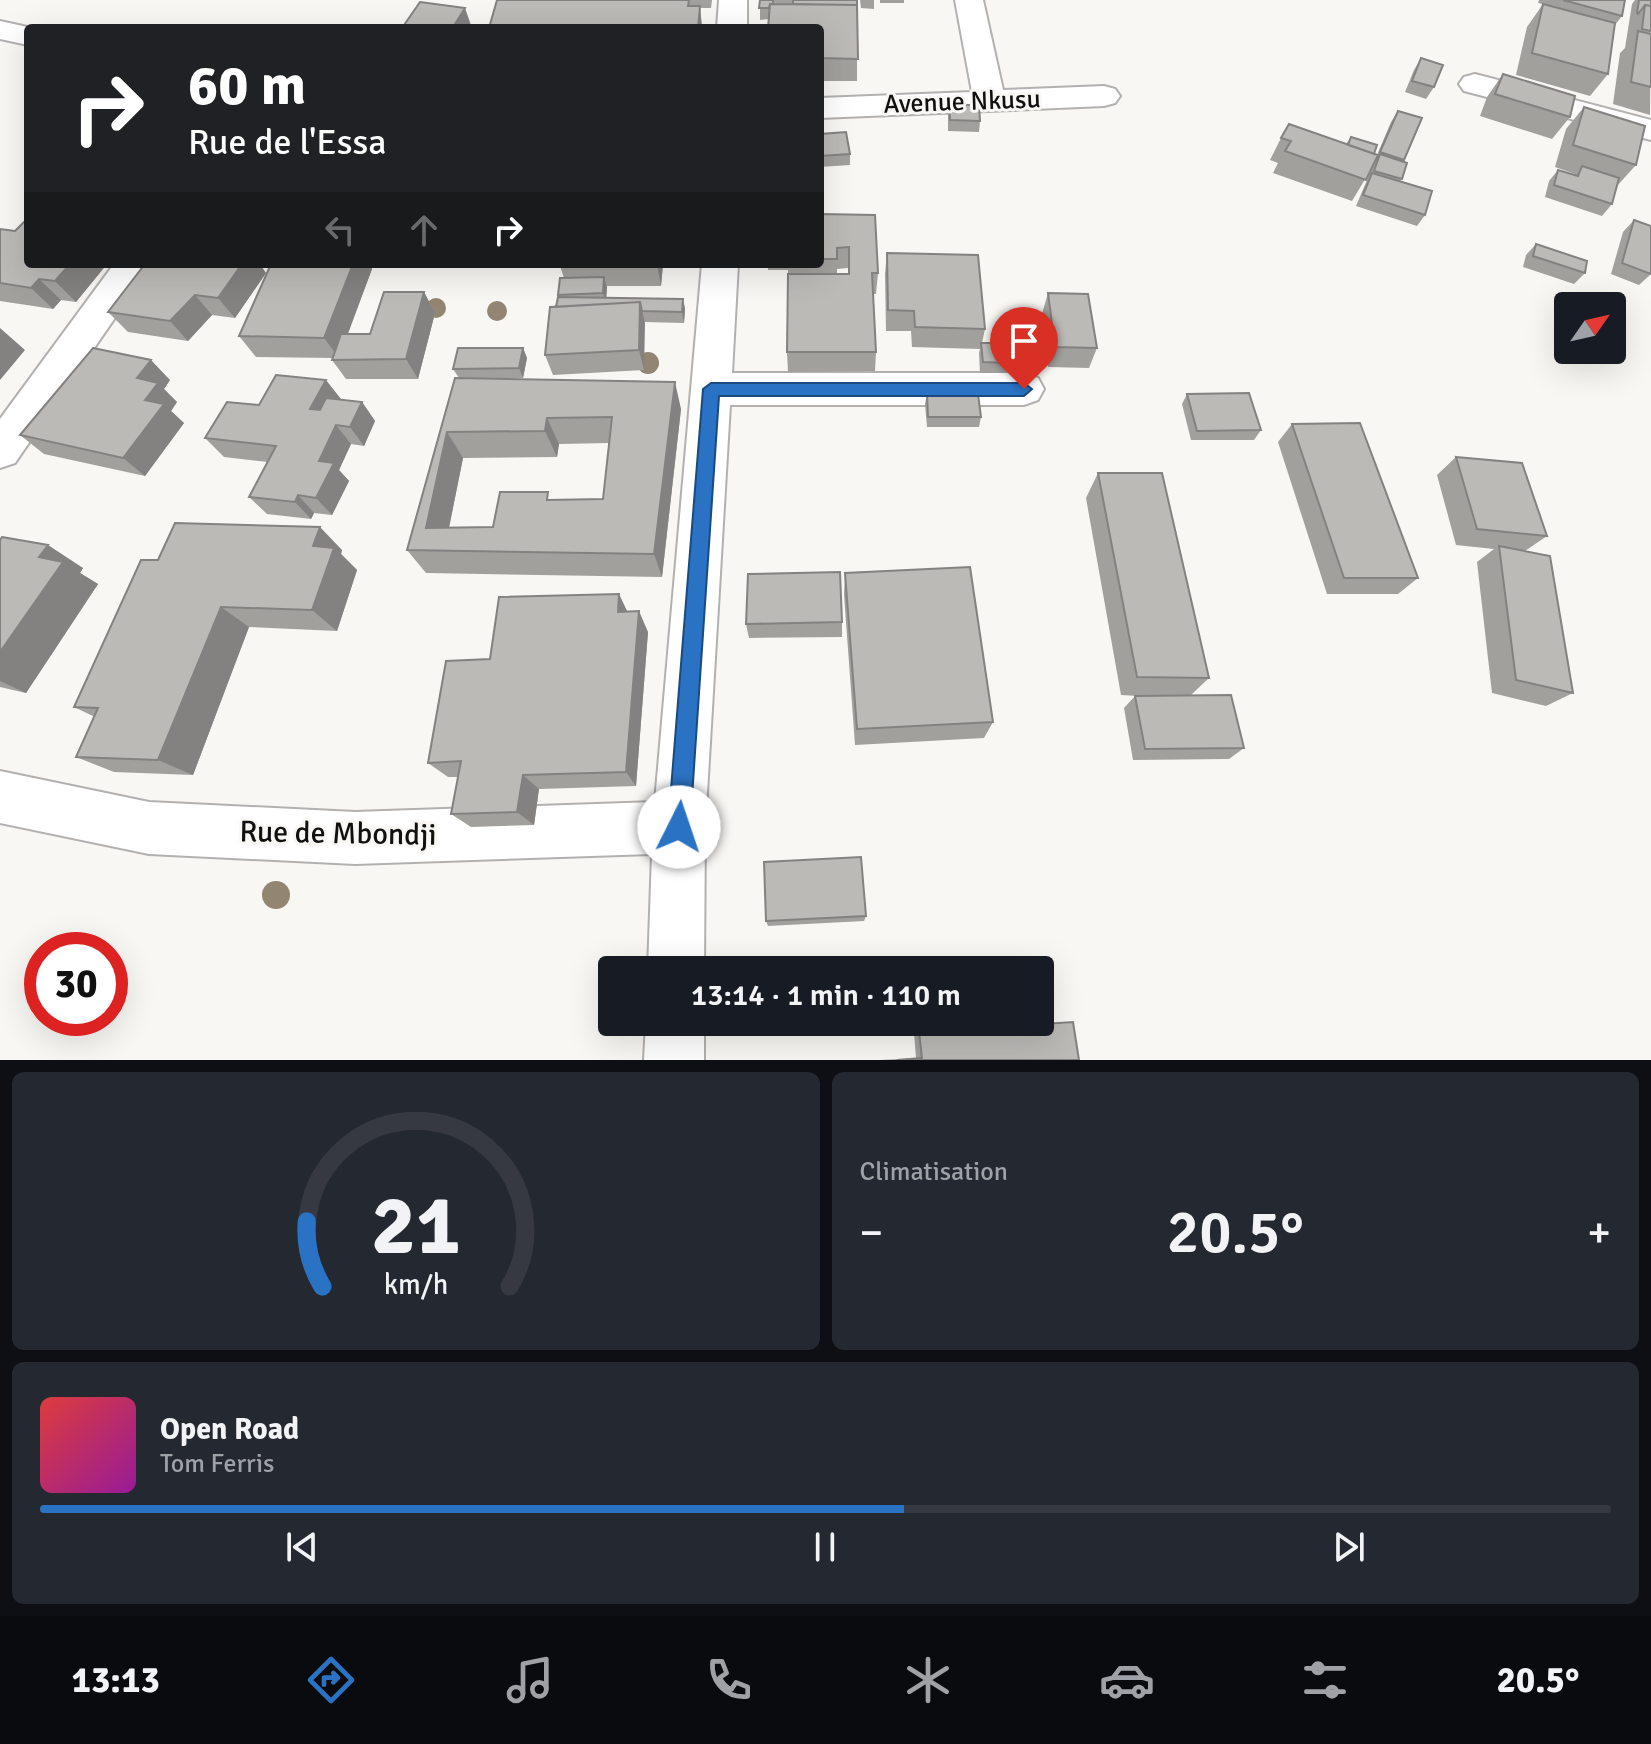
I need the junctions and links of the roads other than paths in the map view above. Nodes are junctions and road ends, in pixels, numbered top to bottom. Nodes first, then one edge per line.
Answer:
1 (733, 0) edge
2 (969, 0) edge
3 (732, 24) edge
4 (0, 30) edge
5 (24, 35) edge
6 (1475, 84) dead end
7 (1104, 96) dead end
8 (989, 100) junction
9 (824, 108) edge
10 (1651, 130) edge
11 (131, 268) edge
12 (720, 268) edge
13 (711, 389) junction
14 (1024, 389) dead end
15 (0, 451) edge
16 (0, 797) edge
17 (679, 827) junction
18 (676, 956) edge
19 (675, 1036) edge
20 (674, 1060) edge

1 - 3 street
2 - 8 street
4 - 5 street
6 - 10 street
7 - 8 street, Avenue Nkusu
8 - 9 street, Avenue Nkusu
11 - 15 street
12 - 13 street
13 - 14 street
13 - 17 street
16 - 17 street, Rue de Mbondji
17 - 18 street
19 - 20 street

